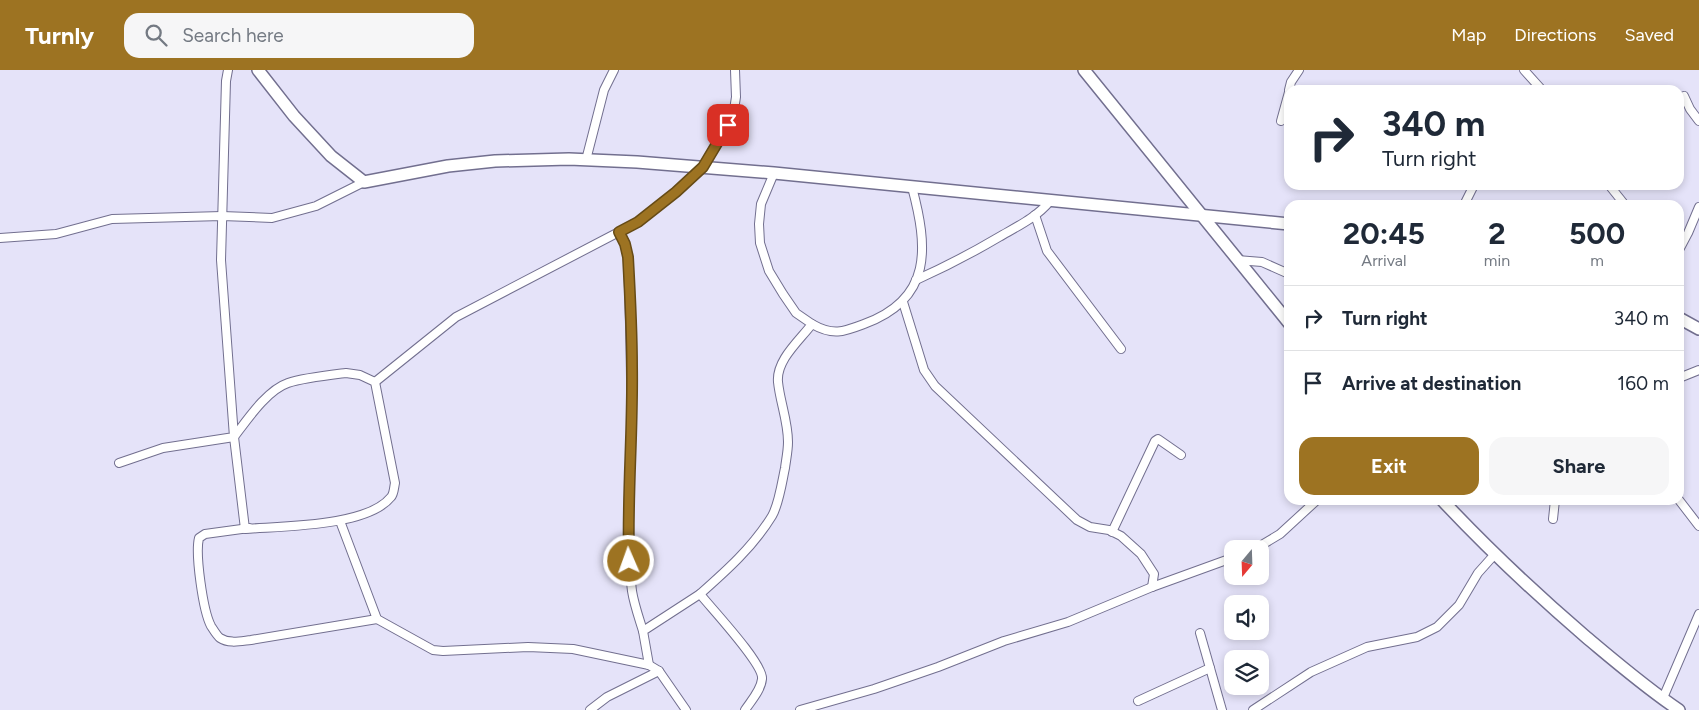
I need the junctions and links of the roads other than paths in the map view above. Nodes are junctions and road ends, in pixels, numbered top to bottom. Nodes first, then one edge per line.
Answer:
1 (228, 70) edge
2 (258, 70) edge
3 (614, 70) edge
4 (736, 70) edge
5 (1084, 70) edge
6 (1299, 70) edge
7 (1524, 70) edge
8 (1290, 85) edge
9 (1538, 85) edge
10 (1684, 96) dead end
11 (1284, 110) edge
12 (1281, 121) dead end
13 (1699, 121) edge
14 (586, 160) junction
15 (703, 167) junction
16 (774, 173) junction
17 (364, 182) junction
18 (912, 187) junction
19 (1613, 190) edge
20 (1621, 200) edge
21 (1050, 201) junction
22 (1699, 207) edge
23 (1035, 215) junction
24 (222, 216) junction
25 (1202, 216) junction
26 (1284, 224) edge
27 (619, 232) junction
28 (0, 238) edge
29 (1684, 241) edge
30 (1238, 260) junction
31 (1284, 272) edge
32 (916, 280) junction
33 (903, 302) junction
34 (1284, 317) edge
35 (1684, 321) edge
36 (812, 324) junction
37 (1699, 329) edge
38 (1121, 349) dead end
39 (1699, 370) edge
40 (1684, 376) edge
41 (375, 382) junction
42 (234, 437) junction
43 (1180, 455) dead end
44 (120, 463) dead end
45 (1312, 505) edge
46 (1447, 505) edge
47 (1554, 505) edge
48 (1683, 505) edge
49 (1696, 517) edge
50 (1553, 519) dead end
51 (340, 521) junction
52 (1699, 526) edge
53 (249, 528) junction
54 (1112, 532) junction
55 (1269, 541) edge
56 (1495, 554) junction
57 (1224, 561) edge
58 (1152, 587) junction
59 (700, 594) junction
60 (1699, 614) edge
61 (377, 619) junction
62 (642, 631) junction
63 (1200, 633) dead end
64 (649, 664) junction
65 (1210, 668) junction
66 (659, 671) junction
67 (1138, 701) dead end
68 (1668, 705) edge
69 (590, 710) edge
70 (686, 710) edge
71 (745, 710) edge
72 (800, 710) edge
73 (1222, 710) edge
74 (1253, 710) edge

1 - 24 street
2 - 17 street
3 - 14 street
4 - 15 street
5 - 25 street
6 - 8 street
7 - 9 street
10 - 13 street
11 - 12 street
14 - 15 street
14 - 17 street
15 - 16 street
15 - 27 street
16 - 18 street
16 - 36 street
17 - 24 street
18 - 21 street
18 - 32 street
19 - 20 street
21 - 23 street
21 - 25 street
22 - 29 street
23 - 32 street
23 - 38 street
24 - 28 street
24 - 42 street
25 - 26 street
25 - 30 street
27 - 41 street
27 - 62 street
30 - 31 street
30 - 34 street
32 - 33 street
33 - 36 street
33 - 54 street
35 - 37 street
36 - 59 street
39 - 40 street
41 - 42 street
41 - 51 street
42 - 44 street
42 - 53 street
43 - 54 street
45 - 55 street
46 - 56 street
47 - 50 street
48 - 49 street
49 - 52 street
51 - 53 street
51 - 61 street
53 - 61 street
54 - 58 street
56 - 68 street
56 - 74 street
57 - 58 street
58 - 72 street
59 - 62 street
59 - 71 street
60 - 68 street
61 - 64 street
62 - 64 street
63 - 65 street
64 - 66 street
65 - 67 street
65 - 73 street
66 - 69 street
66 - 70 street

